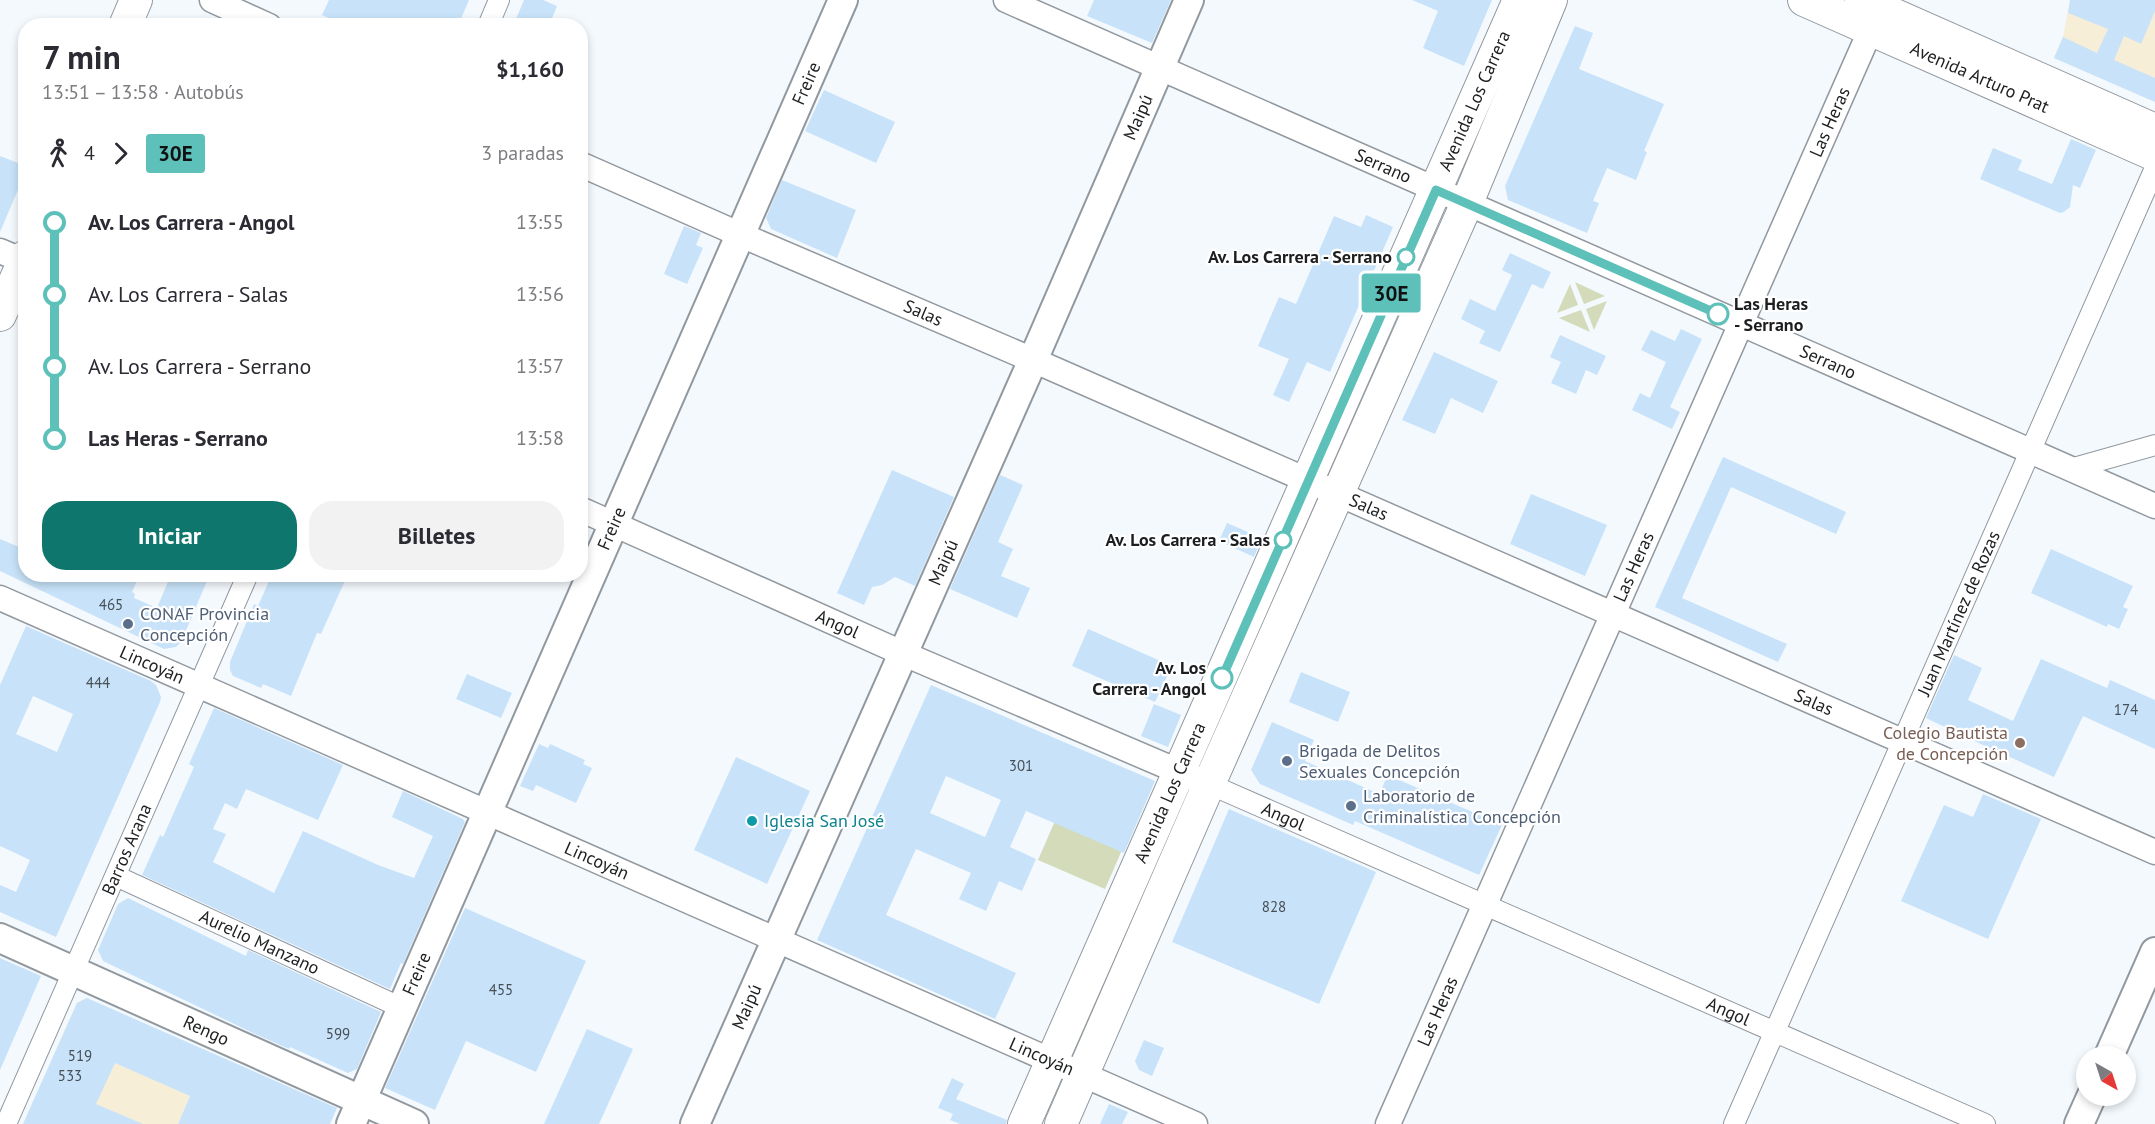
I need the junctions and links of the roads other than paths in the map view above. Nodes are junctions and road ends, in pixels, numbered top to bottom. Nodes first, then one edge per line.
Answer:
1 (136, 0) edge
2 (212, 0) edge
3 (500, 0) edge
4 (843, 0) edge
5 (1006, 0) edge
6 (1189, 0) edge
7 (1519, 0) edge
8 (1551, 0) edge
9 (1804, 0) edge
10 (1874, 10) edge
11 (128, 18) edge
12 (251, 18) edge
13 (492, 18) edge
14 (1159, 68) junction
15 (2155, 130) edge
16 (2155, 155) edge
17 (588, 168) edge
18 (2155, 168) edge
19 (1436, 190) junction
20 (1467, 203) junction
21 (741, 235) junction
22 (18, 261) edge
23 (0, 315) edge
24 (1741, 324) junction
25 (1033, 360) junction
26 (2155, 445) edge
27 (2031, 452) junction
28 (2070, 469) junction
29 (1309, 481) junction
30 (1338, 494) junction
31 (2155, 506) edge
32 (588, 513) edge
33 (614, 524) junction
34 (244, 582) edge
35 (0, 598) edge
36 (1613, 614) junction
37 (902, 653) junction
38 (199, 686) junction
39 (1902, 741) junction
40 (1180, 771) junction
41 (1209, 784) junction
42 (487, 813) junction
43 (2155, 852) edge
44 (116, 876) junction
45 (1484, 905) junction
46 (0, 938) edge
47 (776, 940) junction
48 (2155, 952) edge
49 (74, 970) junction
50 (402, 1008) junction
51 (1774, 1032) junction
52 (2113, 1046) edge
53 (1052, 1061) junction
54 (1083, 1075) junction
55 (2087, 1106) edge
56 (356, 1112) edge
57 (6, 1124) edge
58 (414, 1124) edge
59 (695, 1124) edge
60 (1024, 1124) edge
61 (1061, 1124) edge
62 (1195, 1124) edge
63 (1388, 1124) edge
64 (1734, 1124) edge
65 (1985, 1124) edge
66 (2079, 1124) edge

1 - 11 main road
2 - 12 street
3 - 13 street
4 - 21 main road, Freire
5 - 14 street, Serrano
6 - 14 main road, Maipú
7 - 19 main road, Avenida Los Carrera
8 - 20 main road, Avenida Los Carrera
9 - 10 main road, Avenida Arturo Prat
10 - 15 main road, Avenida Arturo Prat
10 - 16 main road, Avenida Arturo Prat
10 - 24 street, Las Heras
14 - 19 street, Serrano
14 - 25 main road, Maipú
17 - 21 street, Salas
18 - 27 street, Juan Martínez de Rozas
19 - 20 street, Serrano
19 - 29 main road, Avenida Los Carrera
20 - 24 street, Serrano
20 - 30 main road, Avenida Los Carrera
21 - 25 street, Salas
21 - 33 main road, Freire
22 - 23 main road
24 - 27 street, Serrano
24 - 36 street, Las Heras
25 - 29 street, Salas
25 - 37 main road, Maipú
26 - 28 street
27 - 28 street, Serrano
27 - 39 street, Juan Martínez de Rozas
28 - 31 street, Serrano
29 - 30 street, Salas
29 - 40 main road, Avenida Los Carrera
30 - 36 street, Salas
30 - 41 main road, Avenida Los Carrera
32 - 33 street, Angol
33 - 37 street, Angol
33 - 42 main road, Freire
34 - 38 street, Barros Arana
35 - 38 street, Lincoyán
36 - 39 street, Salas
36 - 45 street, Las Heras
37 - 40 street, Angol
37 - 47 main road, Maipú
38 - 42 street, Lincoyán
38 - 44 street, Barros Arana
39 - 43 street, Salas
39 - 51 street, Juan Martínez de Rozas
40 - 41 street, Angol
40 - 53 main road, Avenida Los Carrera
41 - 45 street, Angol
41 - 54 main road, Avenida Los Carrera
42 - 47 street, Lincoyán
42 - 50 main road, Freire
44 - 49 street, Barros Arana
44 - 50 street, Aurelio Manzano
45 - 51 street, Angol
45 - 63 street, Las Heras
46 - 49 main road, Rengo
47 - 53 street, Lincoyán
47 - 59 main road, Maipú
48 - 52 main road
49 - 56 main road, Rengo
49 - 57 street, Barros Arana
50 - 56 main road, Freire
51 - 64 street, Juan Martínez de Rozas
51 - 65 street, Angol
53 - 54 street, Lincoyán
53 - 60 main road, Avenida Los Carrera
54 - 61 main road, Avenida Los Carrera
54 - 62 street, Lincoyán
55 - 66 main road
56 - 58 main road, Rengo

